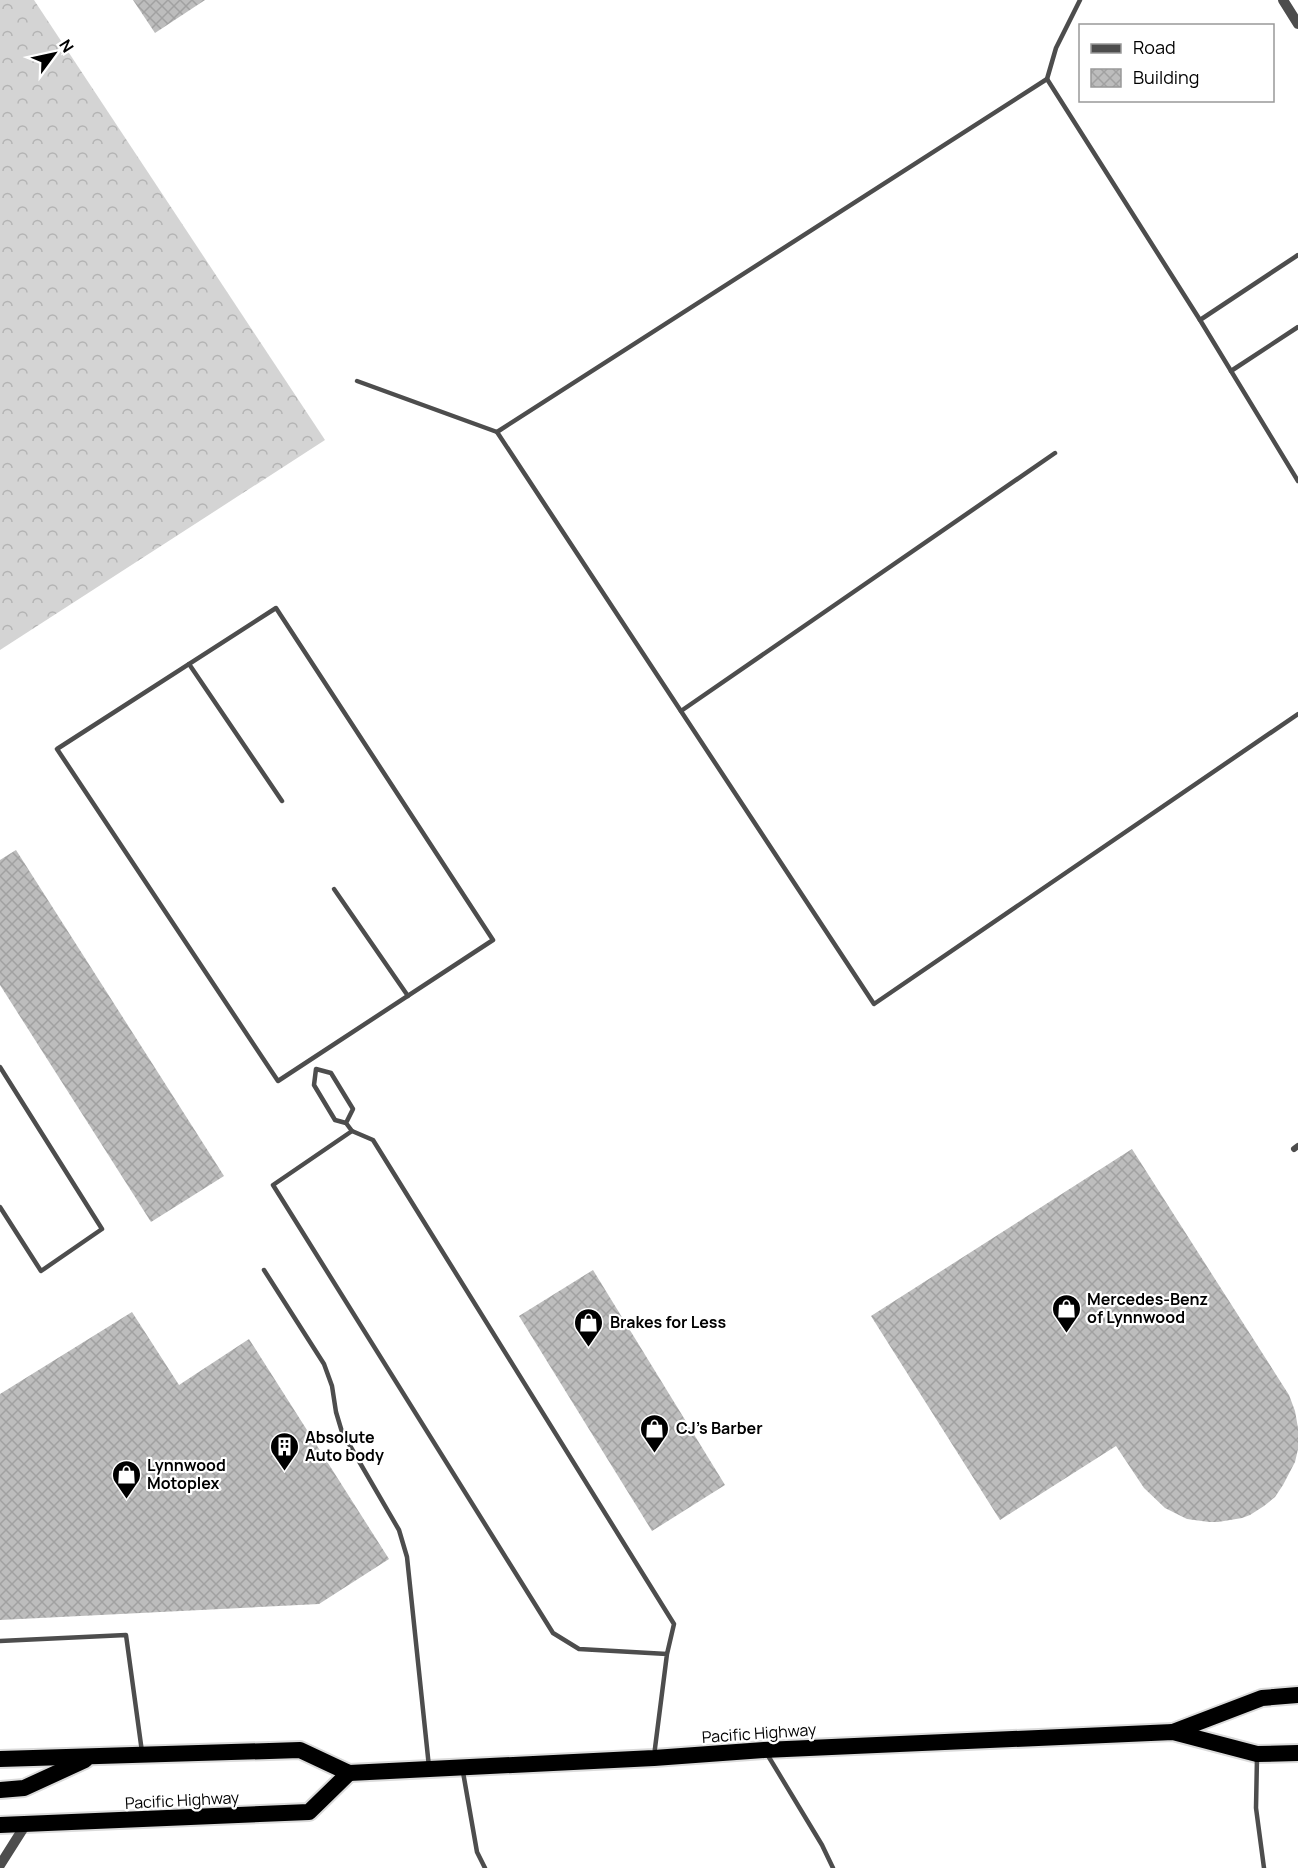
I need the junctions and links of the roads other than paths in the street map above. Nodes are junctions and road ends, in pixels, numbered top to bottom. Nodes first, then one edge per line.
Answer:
1 (1080, 0) edge
2 (1283, 0) edge
3 (1298, 24) edge
4 (1047, 80) junction
5 (1298, 255) edge
6 (1200, 320) junction
7 (1298, 327) edge
8 (1231, 371) junction
9 (357, 381) dead end
10 (497, 432) junction
11 (1056, 453) dead end
12 (1298, 481) edge
13 (189, 664) junction
14 (681, 711) junction
15 (1298, 714) edge
16 (282, 801) dead end
17 (334, 889) dead end
18 (408, 996) junction
19 (310, 1060) junction
20 (0, 1067) edge
21 (316, 1069) junction
22 (346, 1123) junction
23 (352, 1131) junction
24 (0, 1207) edge
25 (264, 1270) dead end
26 (0, 1641) edge
27 (667, 1654) junction
28 (1298, 1695) edge
29 (1173, 1732) junction
30 (764, 1750) junction
31 (1298, 1753) edge
32 (1257, 1754) junction
33 (142, 1755) junction
34 (94, 1756) junction
35 (654, 1758) junction
36 (0, 1760) edge
37 (462, 1767) junction
38 (429, 1769) junction
39 (349, 1773) junction
40 (0, 1790) edge
41 (26, 1824) junction
42 (0, 1825) edge
43 (0, 1865) edge
44 (485, 1868) edge
45 (833, 1868) edge
46 (1264, 1868) edge

1 - 4 lane
2 - 3 street
4 - 6 lane
4 - 10 lane
5 - 6 lane
6 - 8 lane
7 - 8 lane
8 - 12 lane
9 - 10 lane
10 - 14 lane
11 - 14 lane
13 - 16 lane
13 - 18 lane
13 - 19 lane
14 - 15 lane
17 - 18 lane
18 - 19 lane
19 - 21 lane
20 - 24 lane
21 - 22 lane
21 - 22 lane
22 - 23 lane
23 - 27 lane
23 - 27 lane
25 - 38 lane
26 - 33 lane
27 - 35 lane
28 - 29 highway, Pacific Highway
29 - 30 highway, Pacific Highway
29 - 32 highway, Pacific Highway
30 - 35 highway, Pacific Highway
30 - 45 lane
31 - 32 highway, Pacific Highway
32 - 46 lane
33 - 34 highway, Pacific Highway
33 - 39 highway, Pacific Highway
34 - 36 highway, Pacific Highway
34 - 40 highway
35 - 37 highway, Pacific Highway
37 - 38 highway, Pacific Highway
37 - 44 lane
38 - 39 highway, Pacific Highway
39 - 41 highway, Pacific Highway
41 - 42 highway, Pacific Highway
41 - 43 street

